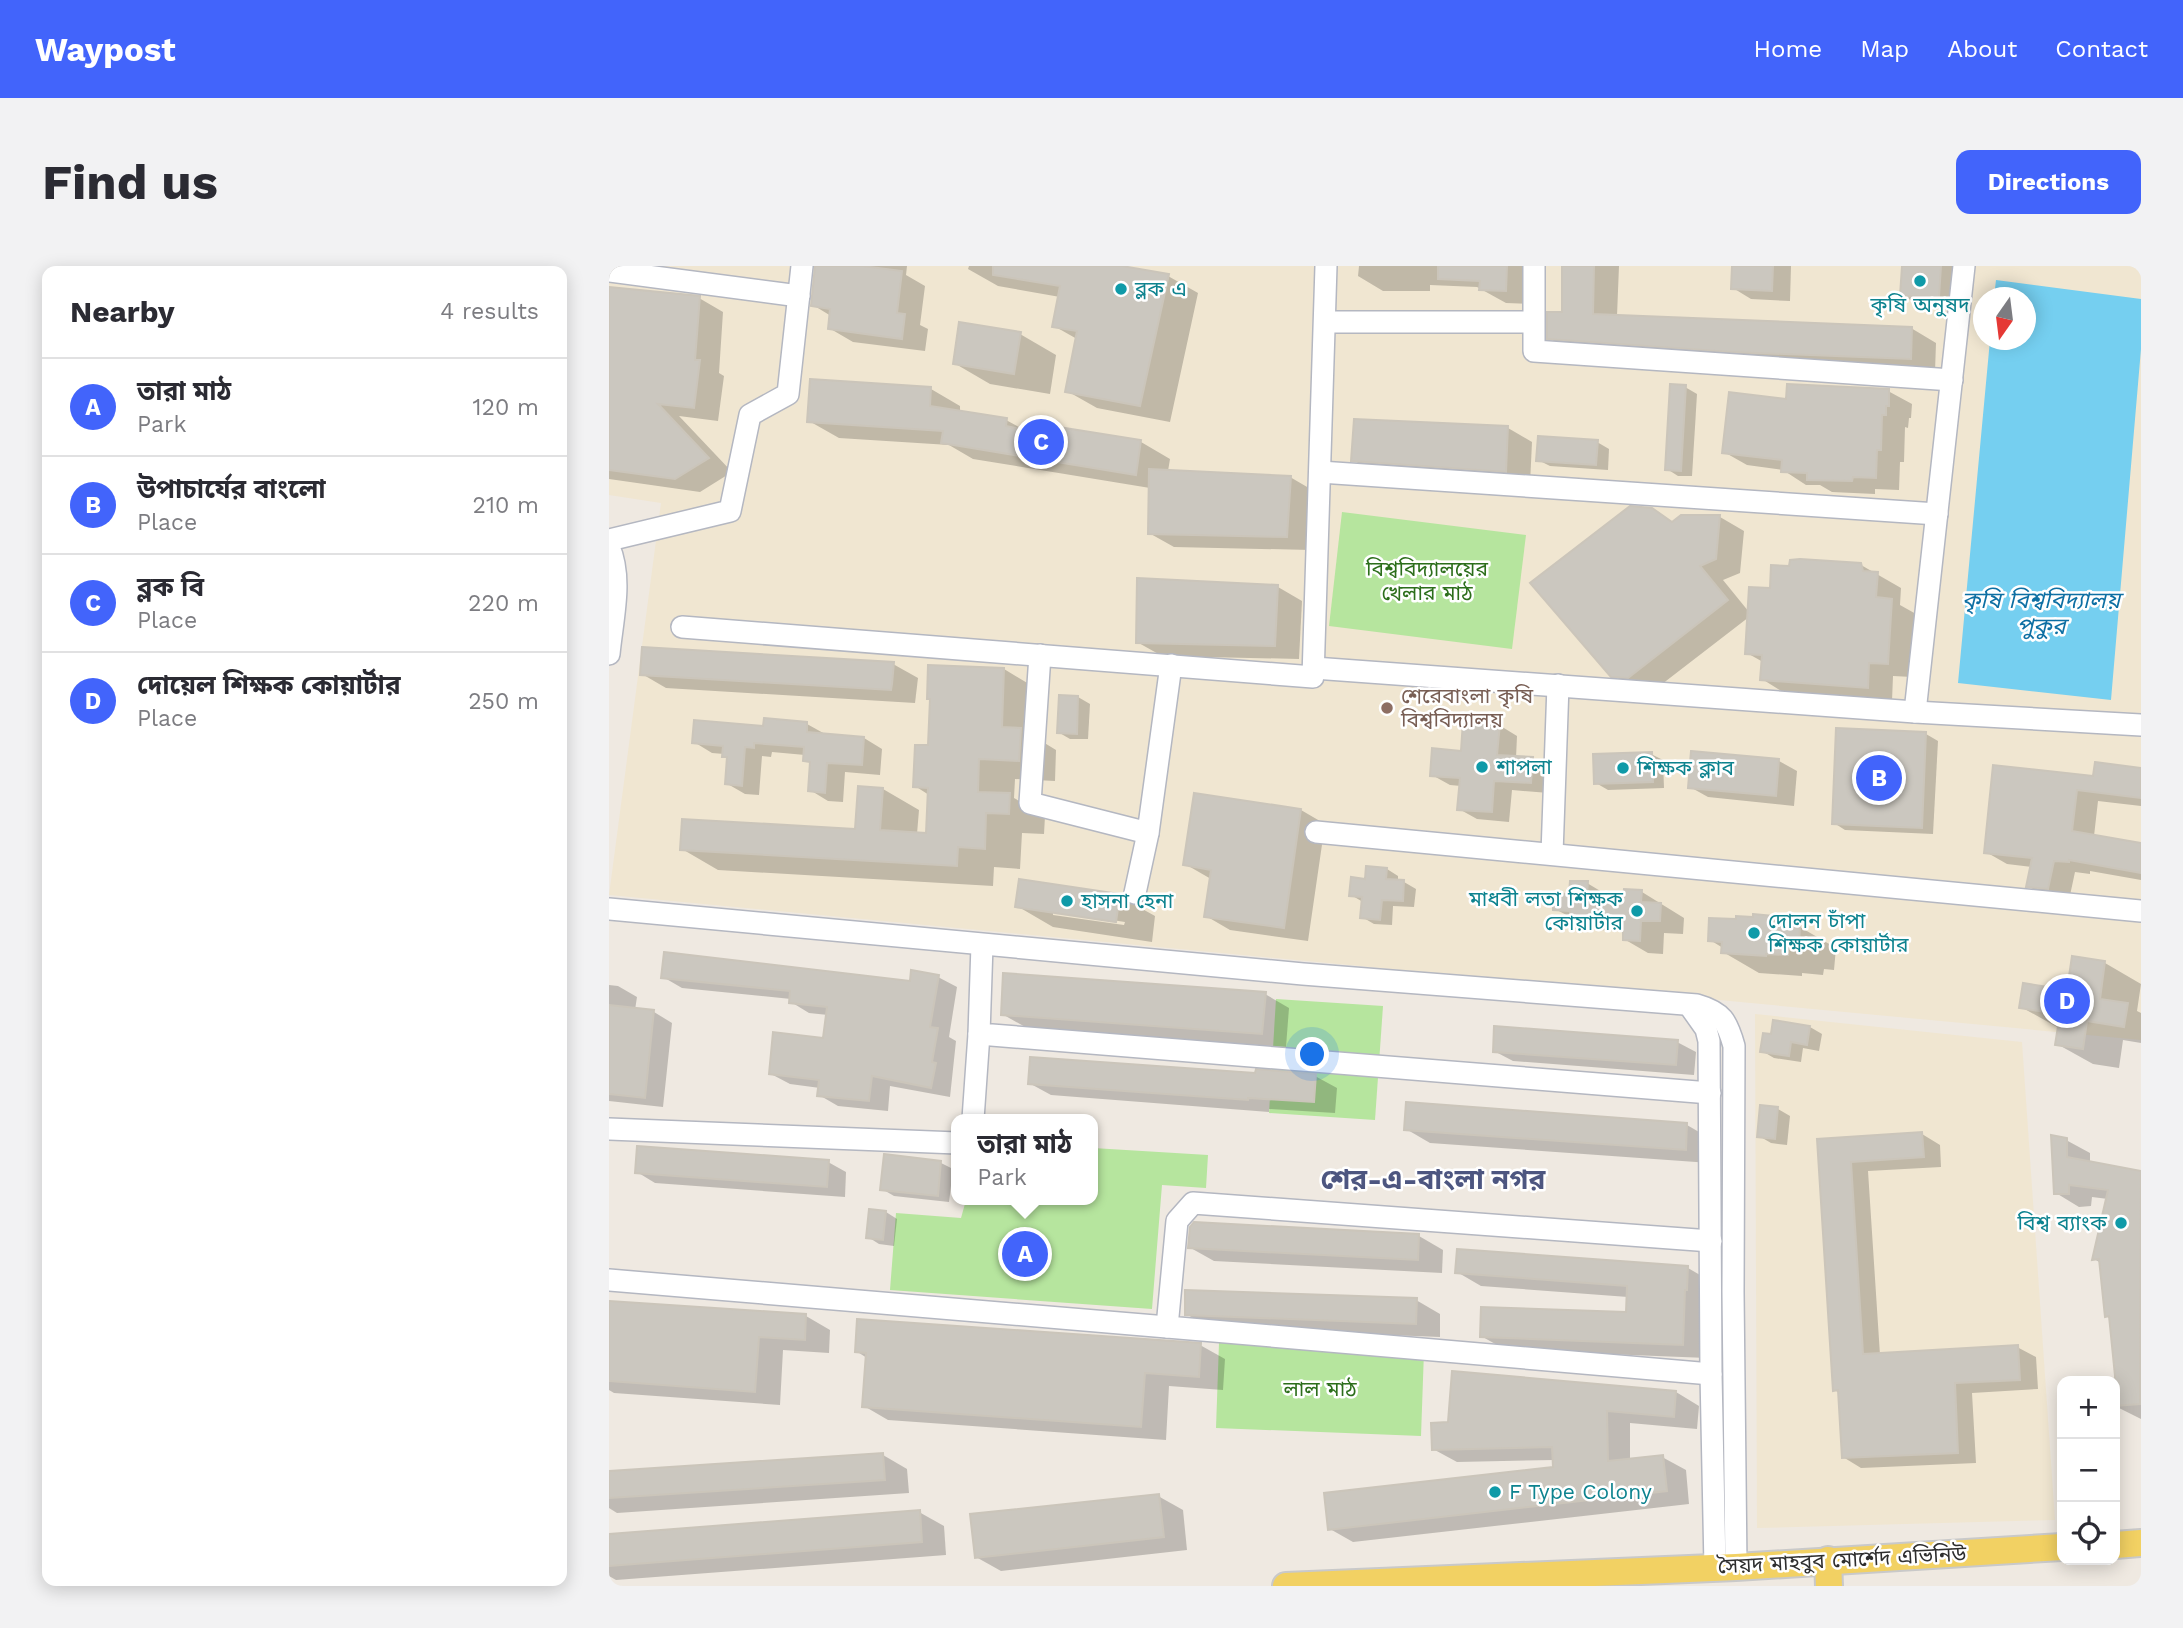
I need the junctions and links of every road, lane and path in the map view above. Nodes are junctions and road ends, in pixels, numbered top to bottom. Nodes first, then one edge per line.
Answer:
1 (802, 266) edge
2 (1327, 266) edge
3 (1534, 266) edge
4 (1964, 266) edge
5 (609, 271) edge
6 (799, 296) junction
7 (1325, 322) junction
8 (1533, 322) junction
9 (1952, 380) junction
10 (1320, 472) junction
11 (1937, 514) junction
12 (609, 540) edge
13 (609, 547) edge
14 (682, 627) dead end
15 (609, 654) edge
16 (1040, 655) junction
17 (1171, 666) junction
18 (1314, 668) junction
19 (1558, 685) junction
20 (1915, 712) junction
21 (2141, 725) edge
22 (1317, 832) dead end
23 (1148, 833) junction
24 (1552, 855) junction
25 (1135, 894) dead end
26 (609, 909) edge
27 (2141, 911) edge
28 (982, 944) junction
29 (1689, 1005) junction
30 (979, 1034) junction
31 (1710, 1093) junction
32 (973, 1114) edge
33 (609, 1129) edge
34 (951, 1143) edge
35 (1711, 1241) junction
36 (609, 1280) edge
37 (1711, 1292) junction
38 (1733, 1292) junction
39 (1167, 1327) junction
40 (1710, 1374) junction
41 (2141, 1543) edge
42 (2120, 1545) edge
43 (2057, 1548) edge
44 (1726, 1567) junction
45 (1828, 1573) edge
46 (1286, 1586) edge

1 - 6 street
2 - 7 street
3 - 8 street
4 - 9 street
5 - 6 street
6 - 12 street
7 - 8 street
7 - 10 street
8 - 9 street
9 - 11 street
10 - 11 street
10 - 18 street
11 - 20 street
13 - 15 street
14 - 16 street
16 - 17 street
16 - 23 street
17 - 18 street
17 - 23 street
18 - 19 street
19 - 20 street
19 - 24 street
20 - 21 street
22 - 24 street
23 - 25 street
24 - 27 street
26 - 28 street
28 - 29 street
28 - 30 street
29 - 31 street
29 - 38 street
30 - 31 street
30 - 32 street
31 - 35 street
33 - 34 street
35 - 37 street
35 - 39 street
36 - 39 street
37 - 38 street
37 - 40 street
38 - 44 street
39 - 40 street
40 - 44 street
41 - 42 main road
43 - 45 main road, সৈয়দ মাহবুব মোর্শেদ এভিনিউ
44 - 45 main road, সৈয়দ মাহবুব মোর্শেদ এভিনিউ
44 - 46 main road, সৈয়দ মাহবুব মোর্শেদ এভিনিউ

